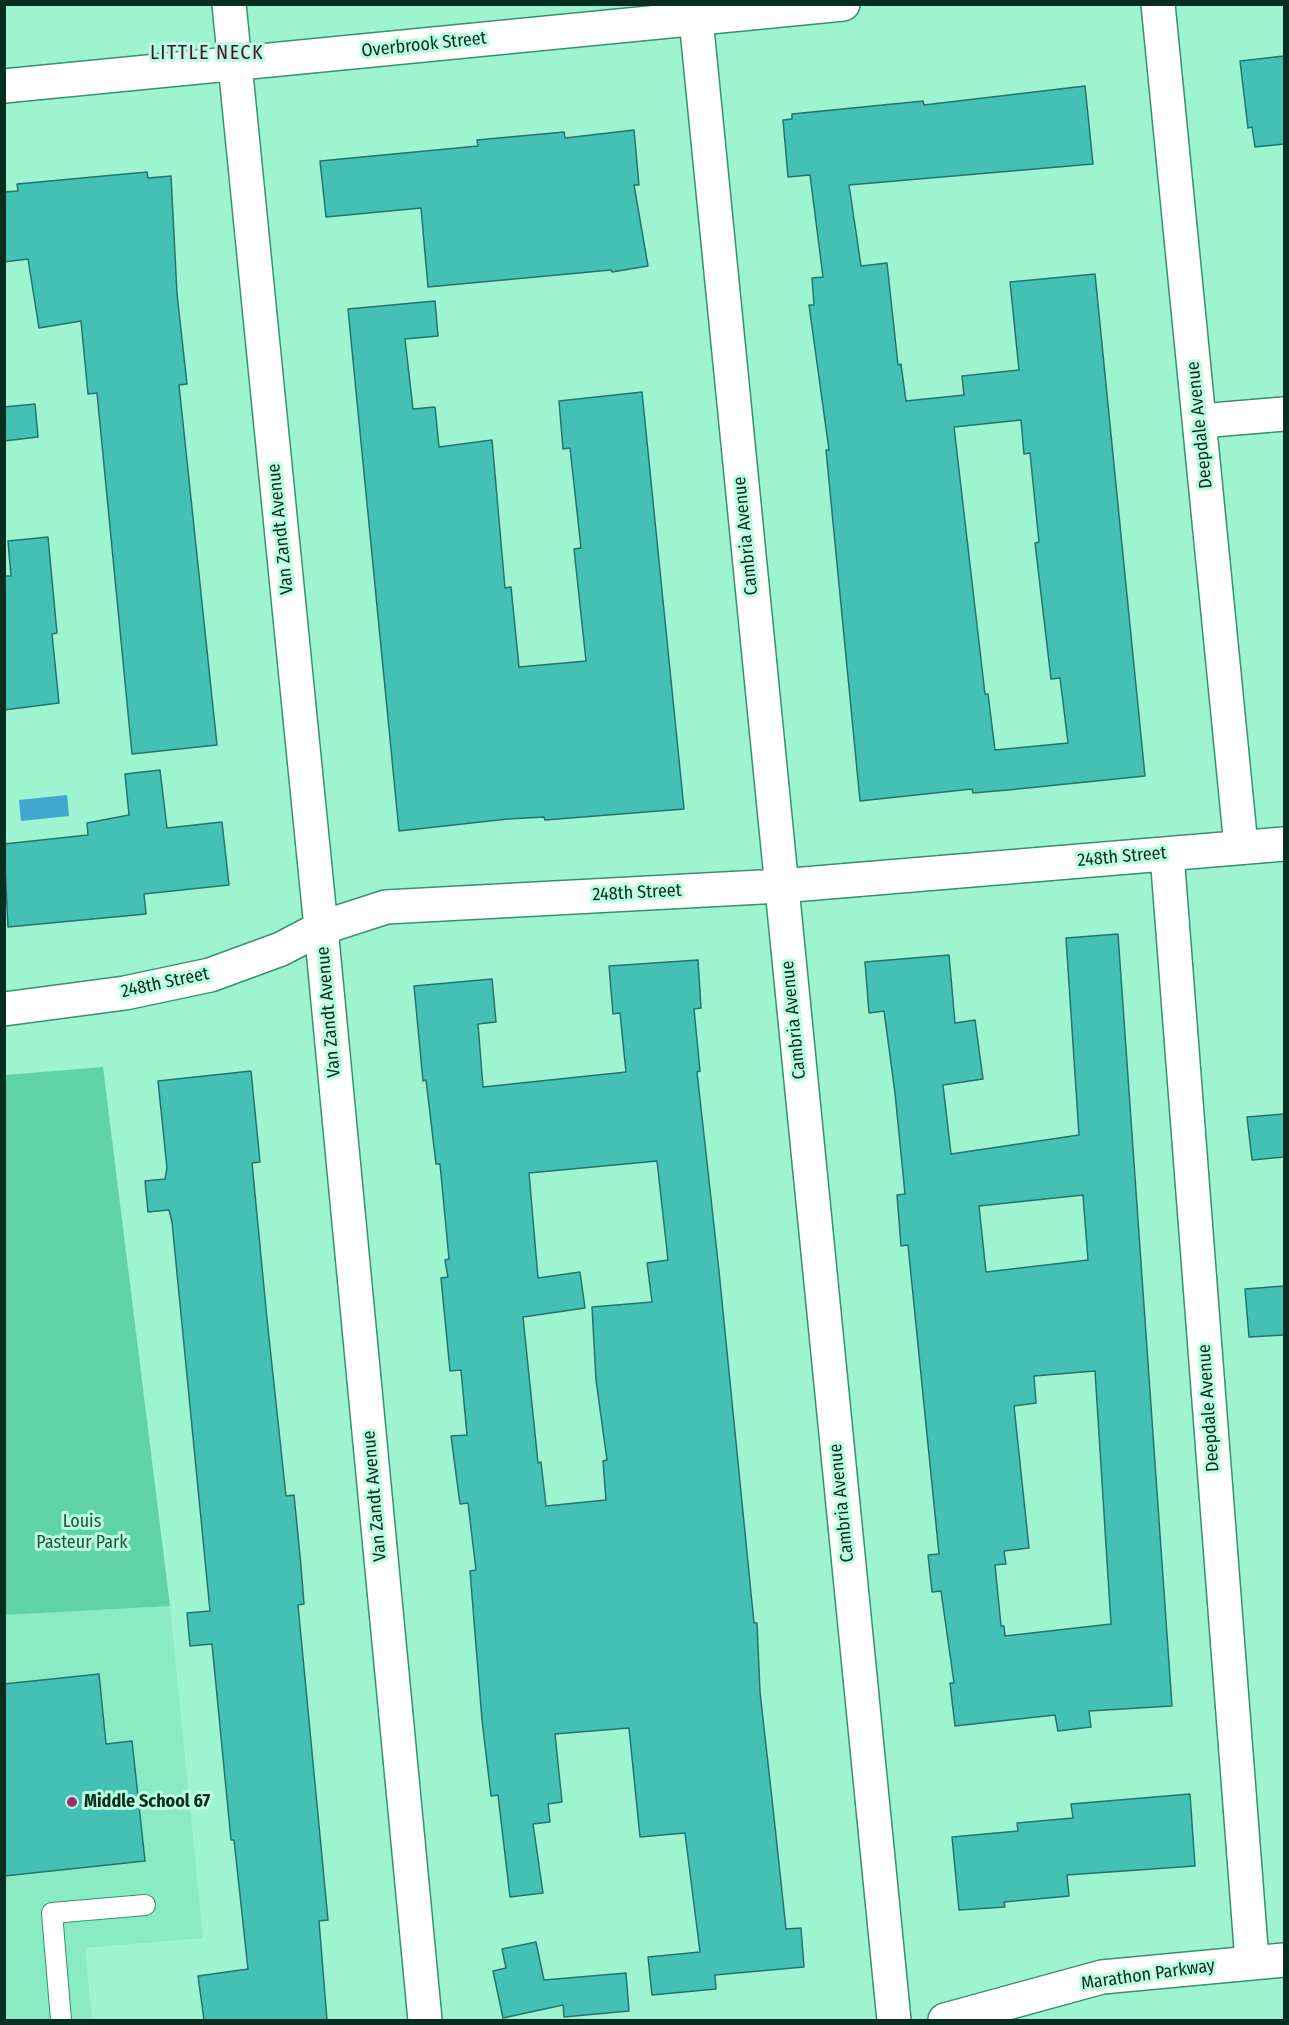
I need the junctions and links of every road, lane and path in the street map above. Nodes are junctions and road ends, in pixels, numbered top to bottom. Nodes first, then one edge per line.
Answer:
1 (229, 4) edge
2 (843, 4) edge
3 (1158, 4) edge
4 (696, 18) junction
5 (235, 64) junction
6 (4, 86) edge
7 (1284, 414) edge
8 (1200, 421) junction
9 (1284, 844) edge
10 (1241, 846) junction
11 (1167, 854) junction
12 (780, 886) junction
13 (321, 928) junction
14 (4, 1010) edge
15 (145, 1905) dead end
16 (1284, 1960) edge
17 (1252, 1961) junction
18 (61, 2020) edge
19 (425, 2020) edge
20 (894, 2020) edge
21 (945, 2020) edge

1 - 5 street, Van Zandt Avenue
2 - 4 street, Overbrook Street
3 - 8 street, Deepdale Avenue
4 - 5 street, Overbrook Street
4 - 12 street, Cambria Avenue
5 - 6 street, Overbrook Street
5 - 13 street, Van Zandt Avenue
7 - 8 street
8 - 10 street, Deepdale Avenue
9 - 10 street, 248th Street
10 - 11 street, 248th Street
11 - 12 street, 248th Street
11 - 17 street, Deepdale Avenue
12 - 13 street, 248th Street
12 - 20 street, Cambria Avenue
13 - 14 street, 248th Street
13 - 19 street, Van Zandt Avenue
15 - 18 lane
16 - 17 street, Marathon Parkway
17 - 21 street, Marathon Parkway

